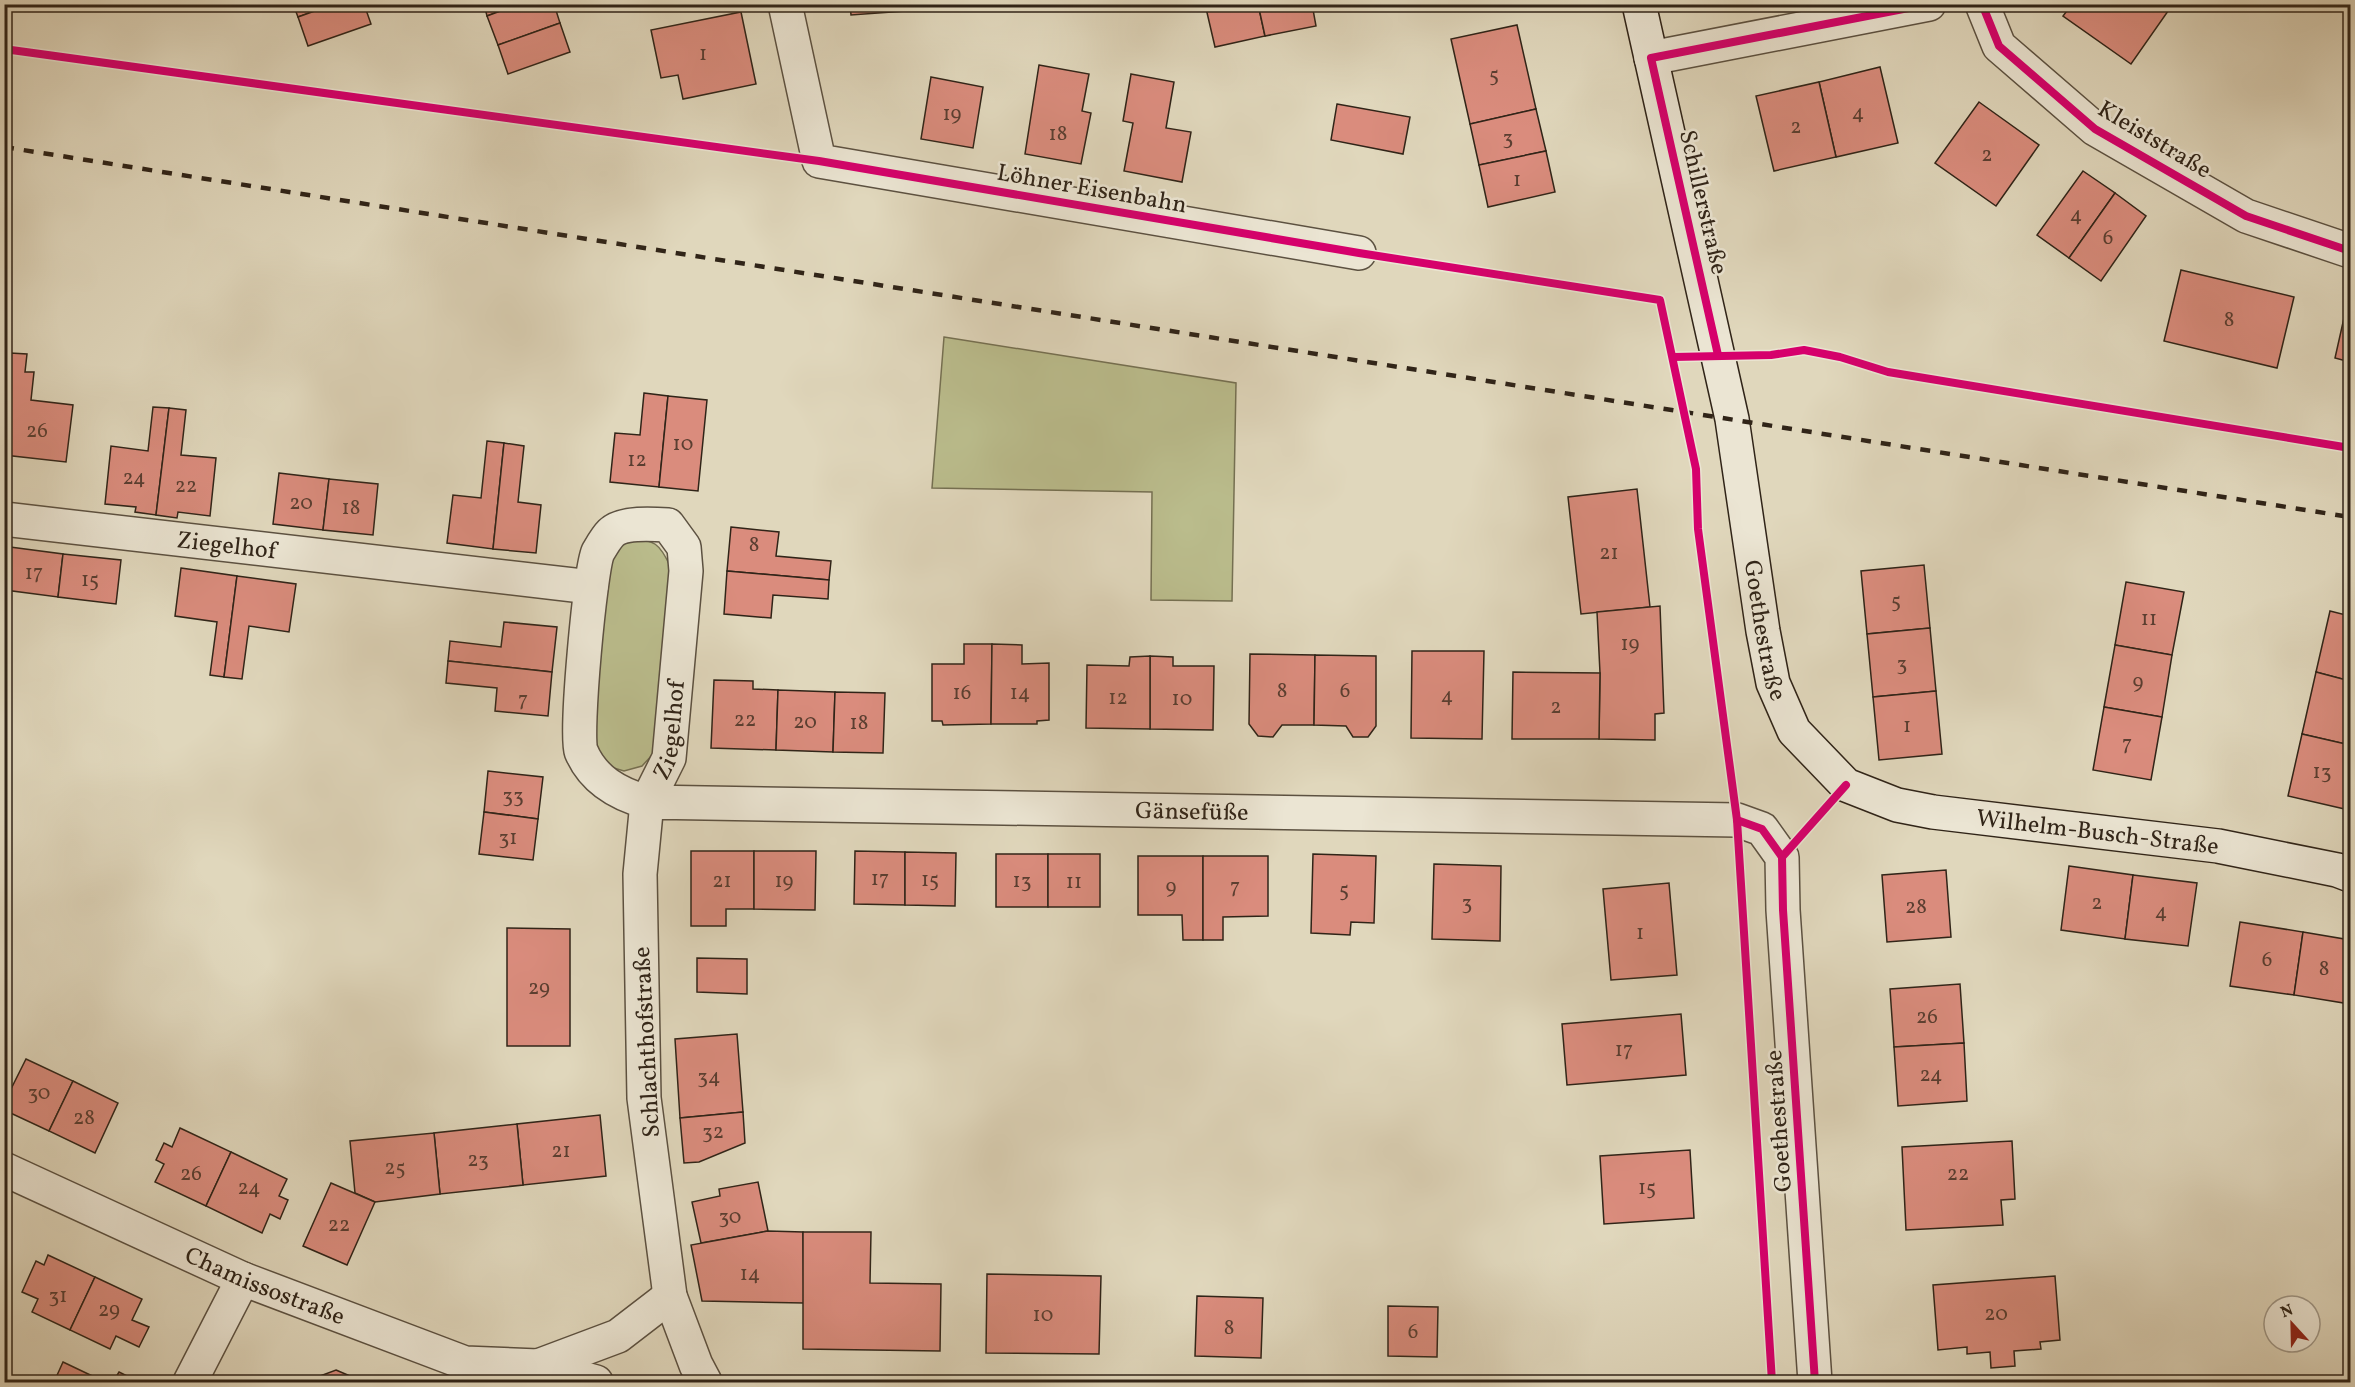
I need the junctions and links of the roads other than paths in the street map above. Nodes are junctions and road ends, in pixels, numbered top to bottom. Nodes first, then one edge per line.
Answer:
1 (784, 4) edge
2 (1639, 4) edge
3 (1929, 4) edge
4 (1982, 4) edge
5 (1651, 58) junction
6 (2350, 251) edge
7 (1359, 253) dead end
8 (1718, 355) joint
9 (4, 519) edge
10 (591, 587) junction
11 (1846, 785) joint
12 (647, 802) junction
13 (1737, 820) joint
14 (2350, 875) edge
15 (4, 1169) edge
16 (243, 1280) junction
17 (670, 1296) junction
18 (538, 1366) junction
19 (190, 1383) edge
20 (596, 1383) edge
21 (705, 1383) edge
22 (1815, 1383) edge

1 - 7 street, Löhner Eisenbahn
2 - 5 street, Schillerstraße
3 - 5 street
4 - 6 street, Kleiststraße
5 - 8 street, Schillerstraße
8 - 11 street, Goethestraße
9 - 10 street, Ziegelhof
10 - 12 street, Ziegelhof
10 - 12 street, Ziegelhof
11 - 14 street, Wilhelm-Busch-Straße
12 - 13 street, Gänsefüße
12 - 17 street, Schlachthofstraße
13 - 22 street, Goethestraße
15 - 16 street, Chamissostraße
16 - 18 street, Chamissostraße
16 - 19 street
17 - 18 street, Chamissostraße
17 - 21 street, Schlachthofstraße
18 - 20 street, Chamissostraße

